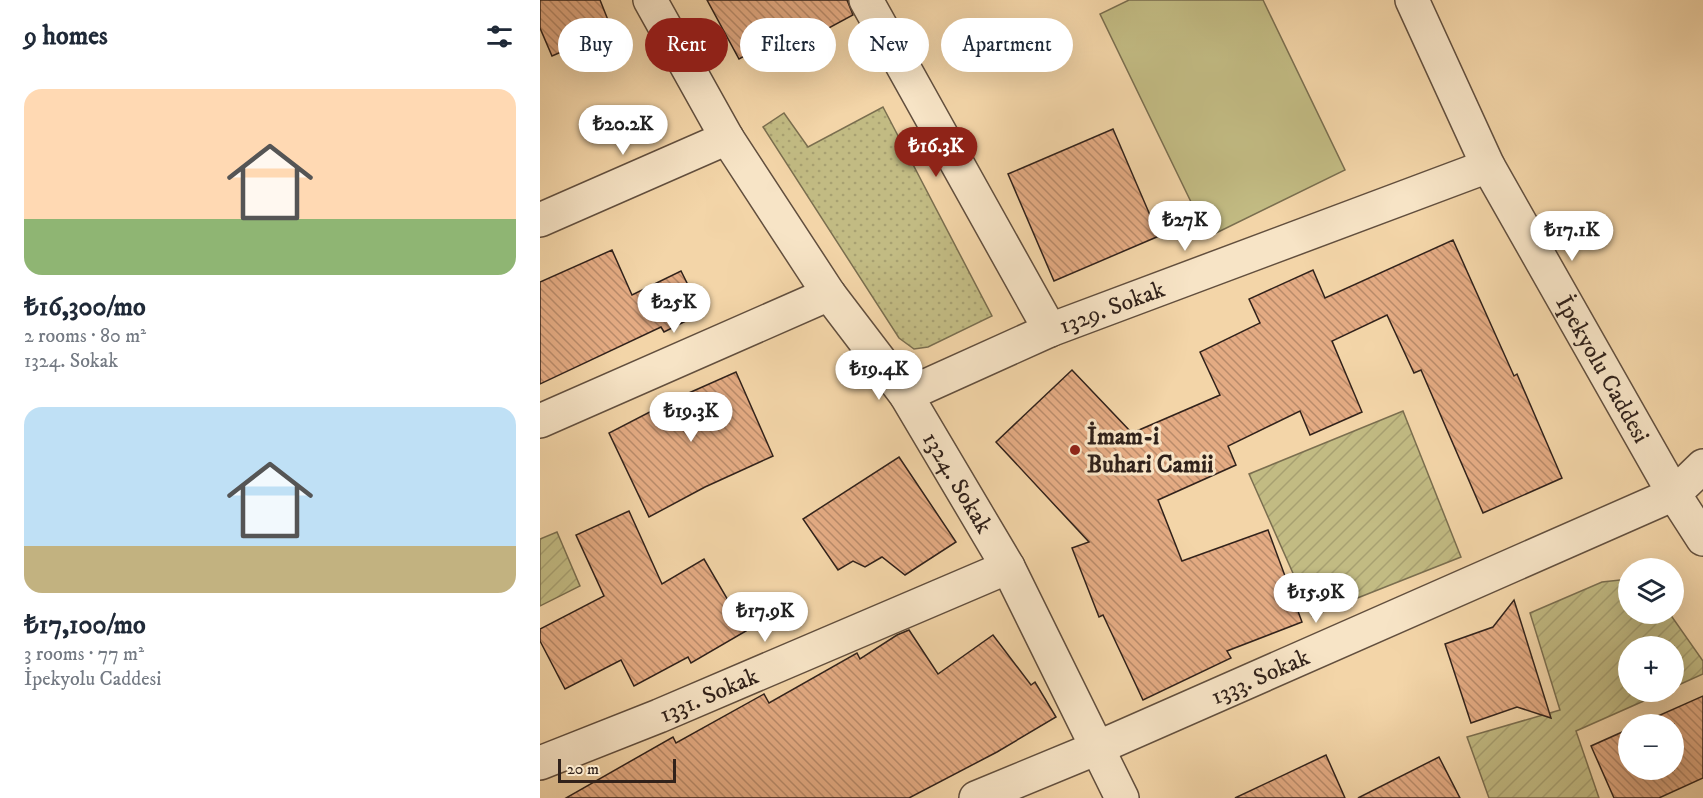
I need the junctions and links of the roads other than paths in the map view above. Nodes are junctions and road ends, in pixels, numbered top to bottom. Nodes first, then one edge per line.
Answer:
1 (650, 0) edge
2 (866, 0) edge
3 (1418, 2) edge
4 (727, 138) junction
5 (1488, 166) junction
6 (540, 220) edge
7 (829, 294) junction
8 (1050, 330) junction
9 (906, 395) junction
10 (540, 421) edge
11 (1703, 466) edge
12 (1674, 494) junction
13 (1703, 539) edge
14 (1008, 567) junction
15 (1097, 748) junction
16 (540, 764) edge
17 (976, 798) edge
18 (1122, 798) edge

1 - 4 street, 1324. Sokak
2 - 8 street
3 - 5 street, İpekyolu Caddesi
4 - 6 street
4 - 7 street, 1324. Sokak
5 - 8 street, 1329. Sokak
5 - 12 street, İpekyolu Caddesi
7 - 9 street, 1324. Sokak
7 - 10 street
8 - 9 street, 1329. Sokak
9 - 14 street, 1324. Sokak
11 - 12 street
12 - 13 street, İpekyolu Caddesi
12 - 15 street, 1333. Sokak
14 - 15 street, 1324. Sokak
14 - 16 street, 1331. Sokak
15 - 17 street, 1333. Sokak
15 - 18 street, 1324. Sokak

